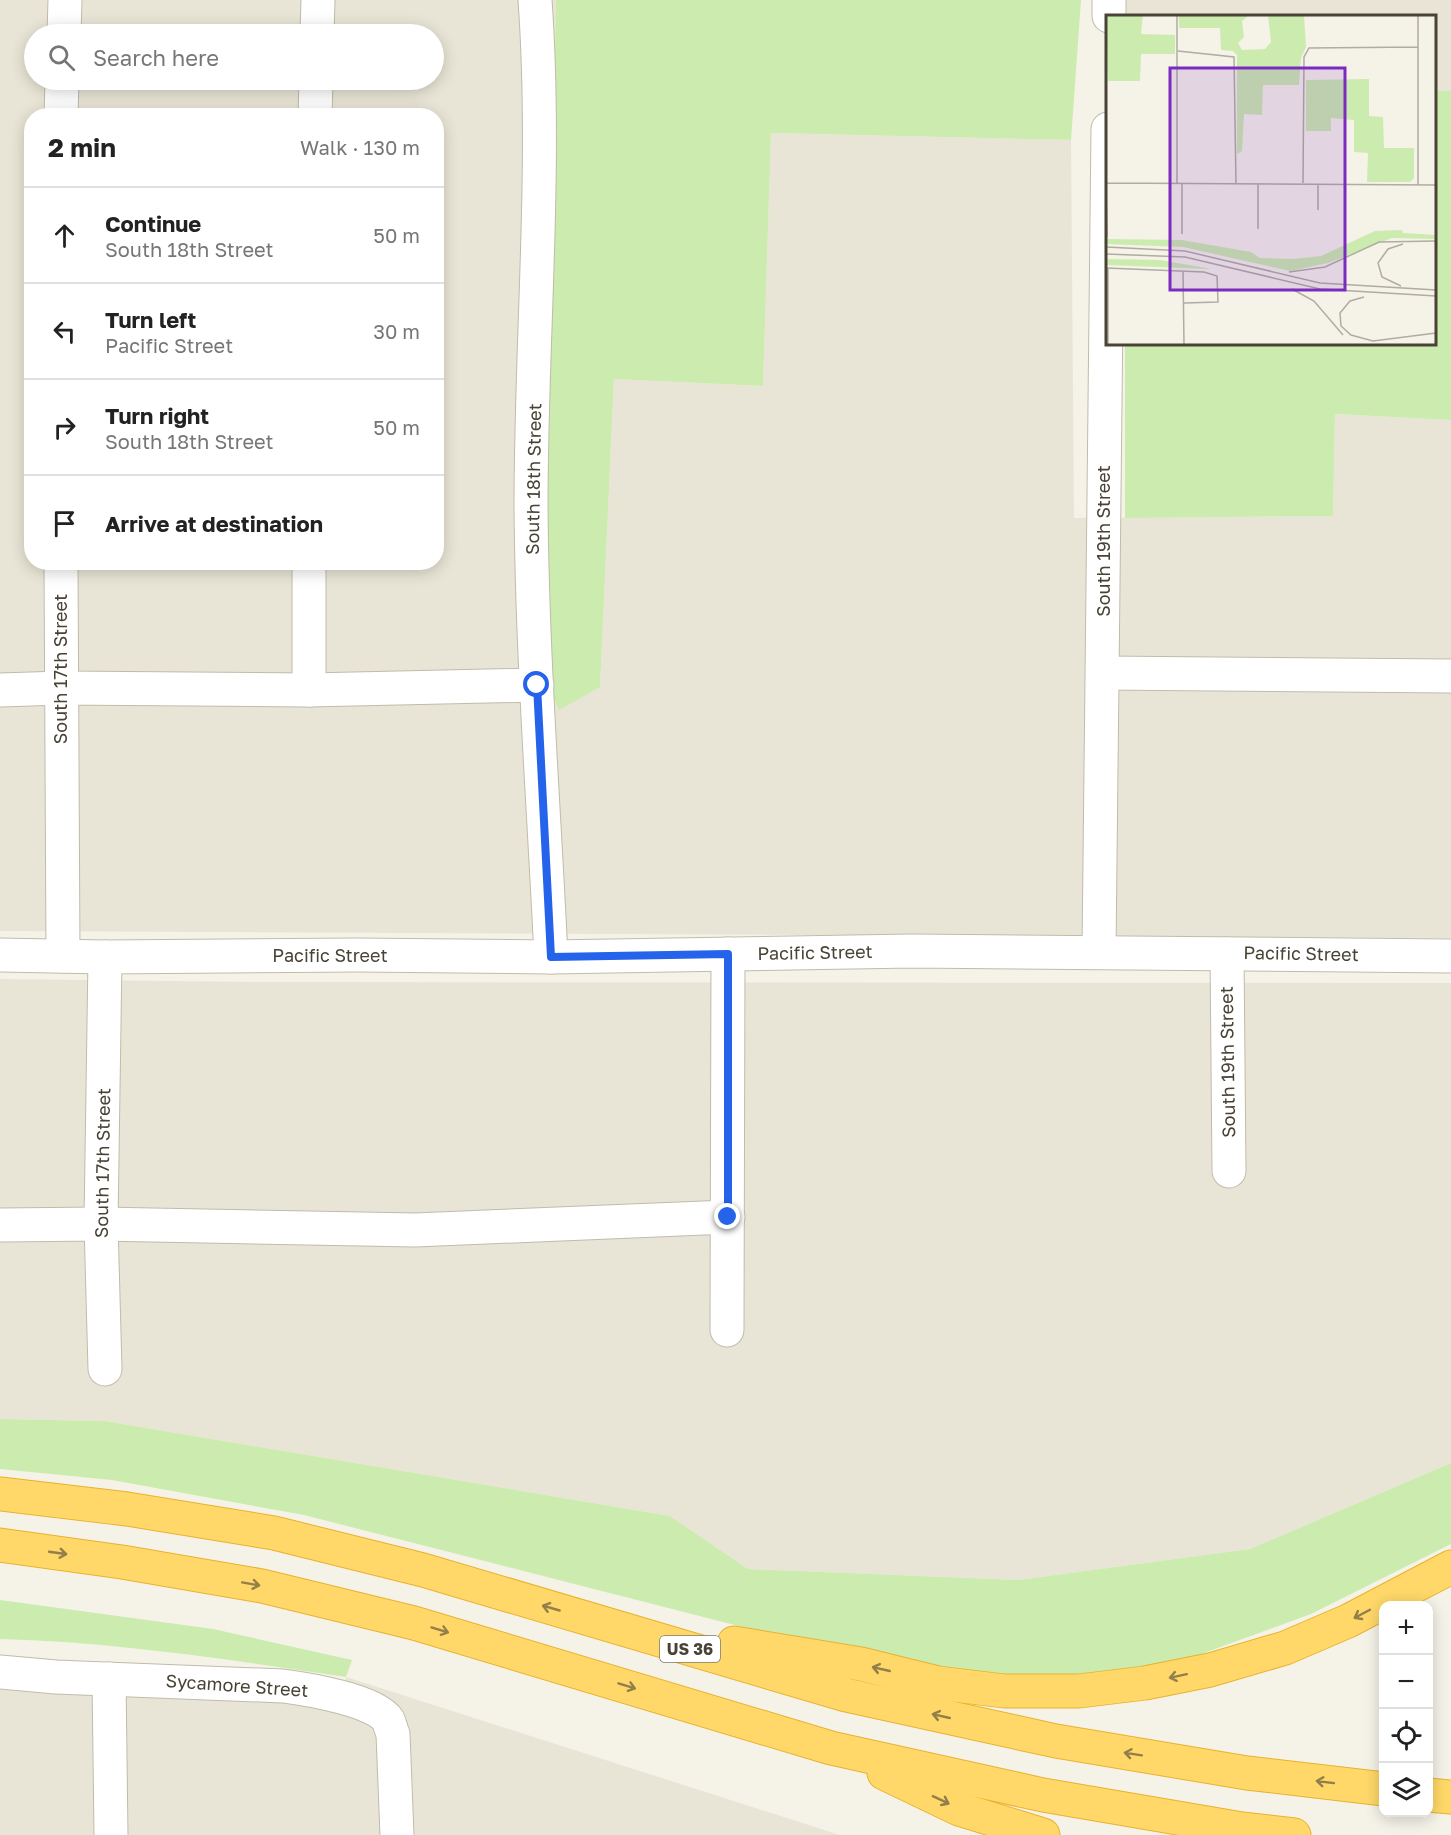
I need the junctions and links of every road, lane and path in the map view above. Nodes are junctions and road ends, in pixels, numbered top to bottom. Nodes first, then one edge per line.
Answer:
1 (65, 0) edge
2 (318, 0) edge
3 (535, 0) edge
4 (1109, 0) edge
5 (1108, 15) edge
6 (64, 24) edge
7 (317, 24) edge
8 (62, 90) edge
9 (316, 90) edge
10 (61, 108) edge
11 (315, 108) edge
12 (1106, 265) edge
13 (60, 570) edge
14 (309, 570) edge
15 (1103, 673) junction
16 (1451, 676) edge
17 (537, 685) junction
18 (61, 688) junction
19 (0, 690) edge
20 (309, 690) junction
21 (1099, 952) junction
22 (728, 954) junction
23 (1227, 954) junction
24 (0, 955) edge
25 (63, 956) junction
26 (1451, 956) edge
27 (105, 957) junction
28 (551, 957) junction
29 (1229, 1171) dead end
30 (728, 1217) junction
31 (0, 1224) edge
32 (101, 1224) junction
33 (727, 1330) dead end
34 (105, 1369) dead end
35 (0, 1494) edge
36 (0, 1545) edge
37 (1451, 1567) edge
38 (586, 1618) junction
39 (0, 1672) edge
40 (109, 1679) junction
41 (831, 1748) junction
42 (1379, 1789) edge
43 (1433, 1795) edge
44 (1451, 1797) edge
45 (111, 1835) edge
46 (397, 1835) edge
47 (1043, 1835) edge
48 (1294, 1835) edge

1 - 6 street
2 - 7 street
3 - 17 street, South 18th Street
4 - 5 street
8 - 10 street
9 - 11 street
12 - 15 street, South 19th Street
13 - 18 street, South 17th Street
14 - 20 street
15 - 16 street
15 - 21 street, South 19th Street
17 - 20 street
17 - 28 street, South 18th Street
18 - 19 street
18 - 20 street
18 - 25 street, South 17th Street
21 - 22 street, Pacific Street
21 - 23 street, Pacific Street
22 - 28 street, Pacific Street
22 - 30 street
23 - 26 street, Pacific Street
23 - 29 street, South 19th Street
24 - 25 street, Pacific Street
25 - 27 street, Pacific Street
27 - 28 street, Pacific Street
27 - 32 street, South 17th Street
30 - 32 street
30 - 33 street
31 - 32 street
32 - 34 street, South 17th Street
38 -> 35 highway, US 36
36 -> 41 highway
37 -> 38 highway
42 -> 38 highway, US 36
39 - 40 street, Sycamore Street
40 - 45 street
40 - 46 street, Sycamore Street
41 -> 47 highway
41 - 48 highway
43 - 44 highway

